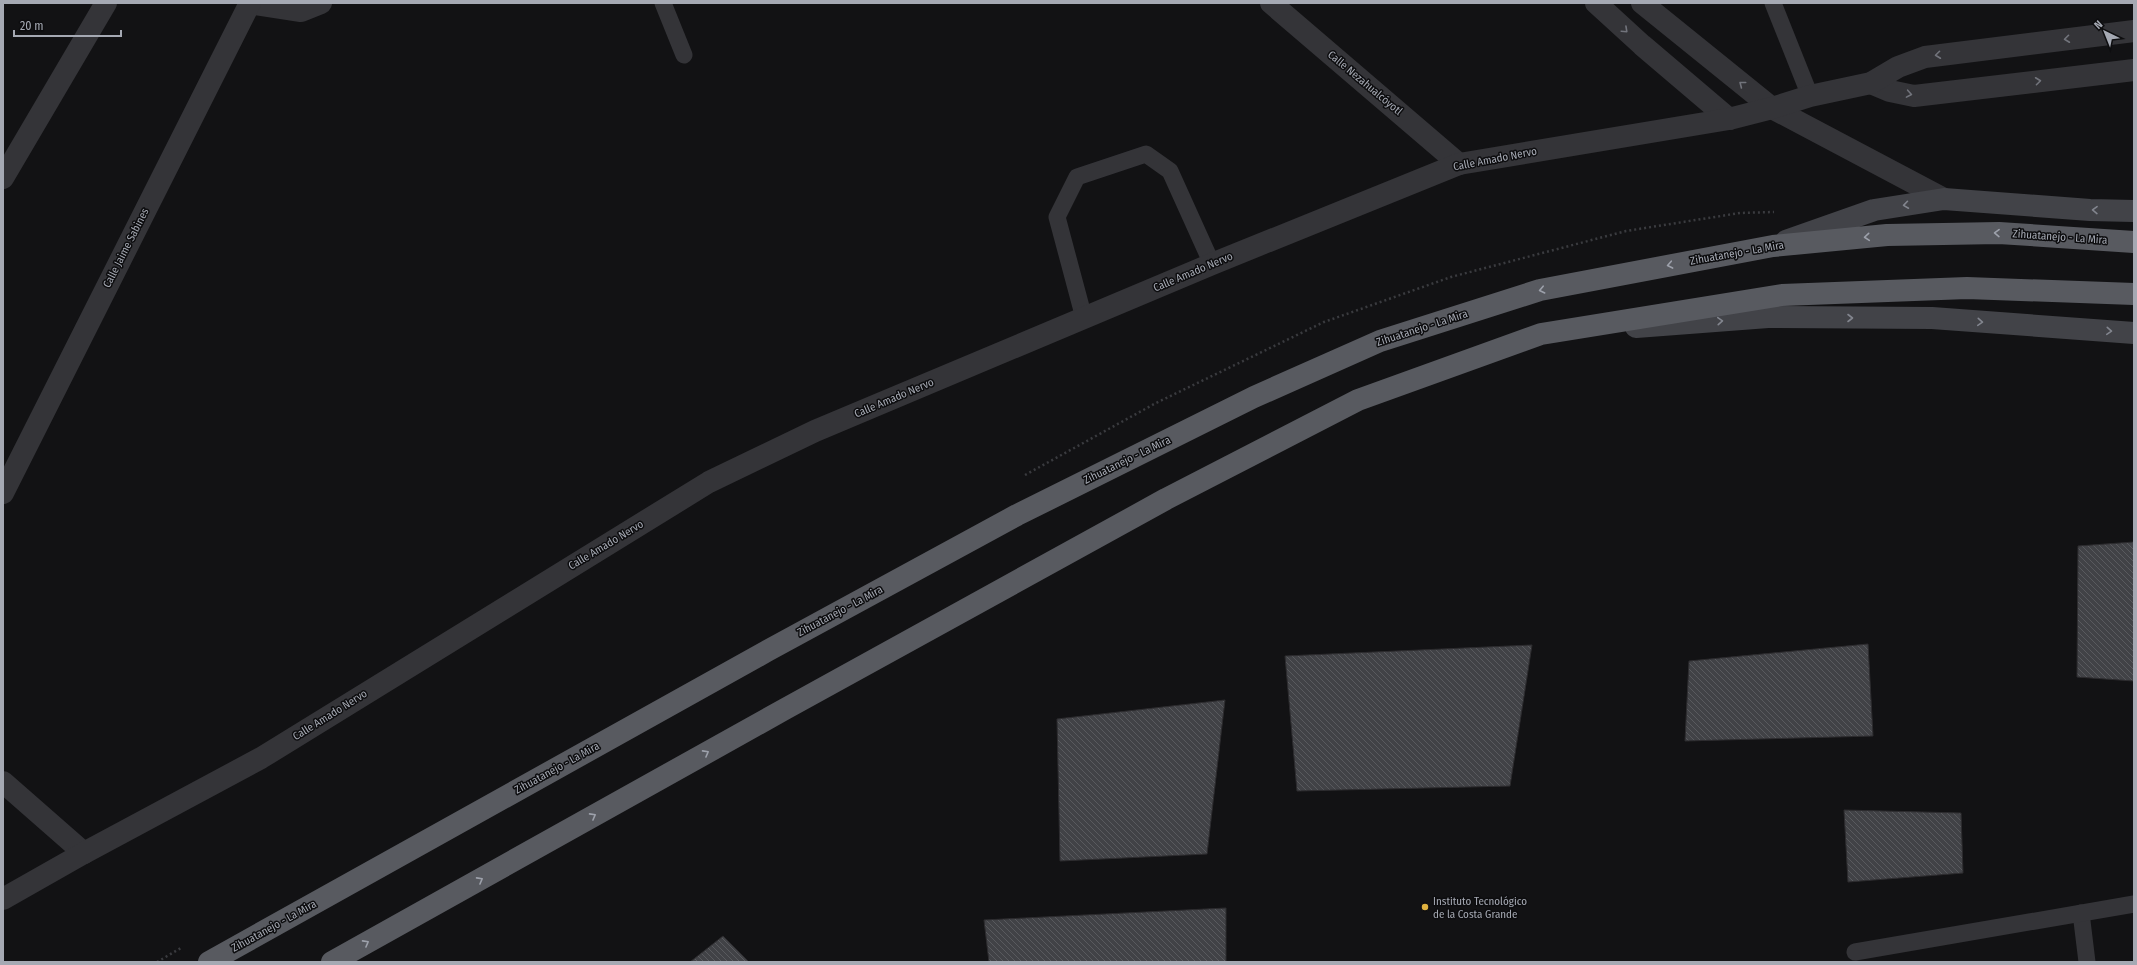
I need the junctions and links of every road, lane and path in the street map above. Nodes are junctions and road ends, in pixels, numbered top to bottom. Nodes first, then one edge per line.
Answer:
1 (106, 3) edge
2 (249, 3) edge
3 (321, 3) edge
4 (663, 3) edge
5 (1271, 3) edge
6 (1596, 3) edge
7 (1642, 3) edge
8 (1773, 3) edge
9 (2134, 31) edge
10 (684, 55) dead end
11 (2134, 70) edge
12 (1871, 83) junction
13 (1810, 96) junction
14 (1772, 108) junction
15 (1729, 119) junction
16 (1459, 164) junction
17 (6, 171) edge
18 (1944, 199) junction
19 (2134, 210) edge
20 (2134, 242) edge
21 (1773, 246) junction
22 (1212, 264) junction
23 (2134, 294) edge
24 (1084, 318) junction
25 (2134, 333) edge
26 (1542, 334) junction
27 (3, 493) edge
28 (3, 782) edge
29 (84, 853) junction
30 (3, 899) edge
31 (2134, 904) edge
32 (2081, 913) junction
33 (1855, 952) dead end
34 (209, 962) edge
35 (332, 962) edge
36 (2087, 962) edge

1 - 17 street
2 - 3 street
2 - 27 street, Calle Jaime Sabines
4 - 10 lane
5 - 16 street, Calle Nezahualcóyotl
6 -> 15 street
14 -> 7 street
8 - 13 lane
9 -> 12 street, Calle Amado Nervo
12 -> 11 street
12 - 13 street, Calle Amado Nervo
13 - 14 street, Calle Amado Nervo
14 - 15 street, Calle Amado Nervo
14 - 18 street
15 - 16 street, Calle Amado Nervo
16 - 22 street, Calle Amado Nervo
19 -> 18 main road
18 -> 21 main road
20 -> 21 highway, Zihuatanejo - La Mira
21 -> 34 highway, Zihuatanejo - La Mira
22 - 24 street, Calle Amado Nervo
22 - 24 lane
23 - 26 highway
24 - 29 street, Calle Amado Nervo
26 -> 25 main road
35 -> 26 highway
28 - 29 street
29 - 30 street, Calle Amado Nervo
31 - 32 lane
32 - 33 lane
32 - 36 lane

